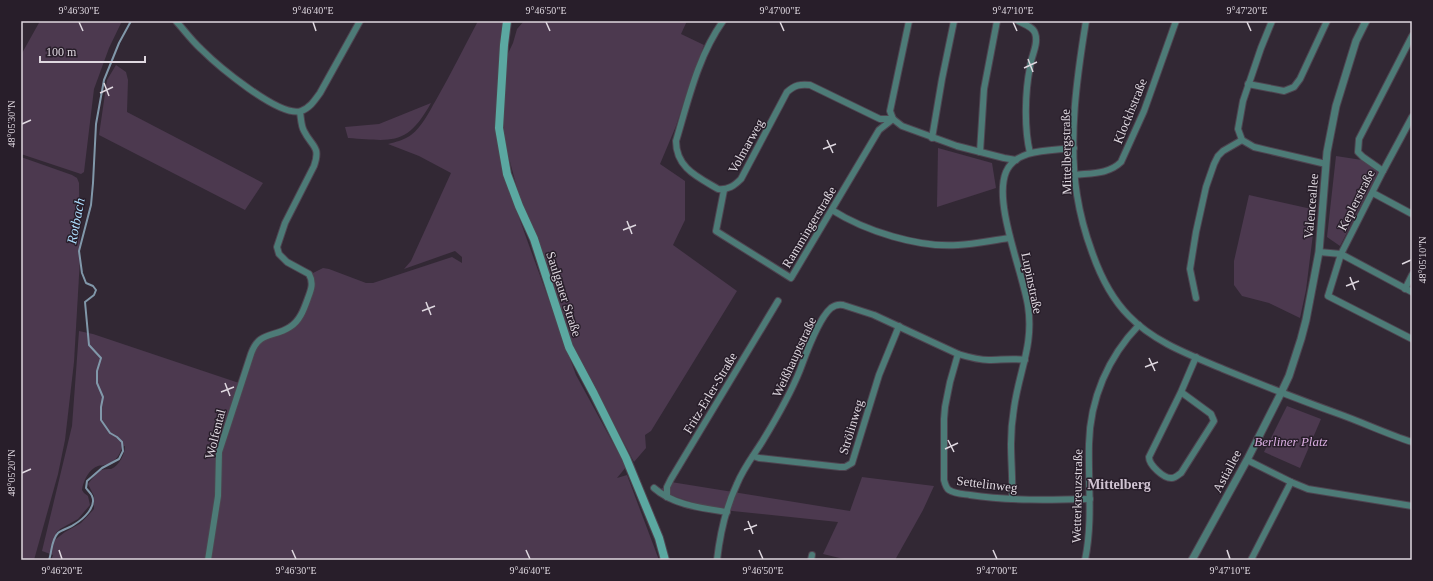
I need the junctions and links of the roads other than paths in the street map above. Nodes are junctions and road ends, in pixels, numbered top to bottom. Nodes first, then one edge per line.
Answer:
1 (176, 21) edge
2 (360, 21) edge
3 (507, 21) edge
4 (723, 21) edge
5 (909, 21) edge
6 (954, 21) edge
7 (997, 21) edge
8 (1018, 21) edge
9 (1086, 21) edge
10 (1176, 21) edge
11 (1272, 21) edge
12 (1327, 21) edge
13 (1366, 21) edge
14 (1412, 36) edge
15 (1248, 84) junction
16 (300, 112) junction
17 (1412, 117) edge
18 (893, 119) junction
19 (932, 138) junction
20 (1242, 140) junction
21 (1074, 148) junction
22 (980, 152) junction
23 (1030, 153) junction
24 (1016, 160) junction
25 (1326, 164) junction
26 (1383, 171) junction
27 (1075, 175) junction
28 (724, 190) junction
29 (1373, 193) junction
30 (832, 210) junction
31 (1412, 214) edge
32 (1010, 238) junction
33 (1319, 252) junction
34 (1342, 254) junction
35 (1412, 274) edge
36 (1405, 289) junction
37 (1412, 292) edge
38 (1196, 298) dead end
39 (778, 301) dead end
40 (1139, 325) junction
41 (899, 326) junction
42 (1412, 338) edge
43 (958, 354) junction
44 (1196, 357) junction
45 (1024, 360) junction
46 (1181, 392) junction
47 (1281, 393) junction
48 (1412, 442) edge
49 (753, 456) junction
50 (1247, 460) junction
51 (1291, 482) junction
52 (654, 488) dead end
53 (667, 497) junction
54 (1012, 499) junction
55 (1090, 499) junction
56 (1412, 506) edge
57 (727, 512) junction
58 (208, 560) edge
59 (665, 560) edge
60 (717, 560) edge
61 (1085, 560) edge
62 (1192, 560) edge
63 (1250, 560) edge

1 - 16 street
2 - 16 street
3 - 59 main road, Saulgauer Straße
4 - 28 street, Volmarweg
5 - 18 street
6 - 19 street
7 - 22 street
8 - 23 street
9 - 21 street, Mittelbergstraße
10 - 27 street, Klockhstraße
11 - 15 street
12 - 15 street
13 - 25 street, Valenceallee
14 - 26 street
15 - 20 street
16 - 58 street, Wolfental
17 - 26 street, Keplerstraße
18 - 19 street
18 - 28 street, Volmarweg
18 - 30 street, Rammingerstraße
19 - 22 street
20 - 25 street
20 - 38 street
21 - 23 street, Lupinstraße
21 - 27 street, Mittelbergstraße
22 - 24 street
23 - 24 street, Lupinstraße
24 - 32 street, Lupinstraße
25 - 33 street, Valenceallee
26 - 29 street, Keplerstraße
27 - 40 street, Mittelbergstraße
28 - 30 street, Rammingerstraße
29 - 31 street
29 - 34 street, Keplerstraße
30 - 32 street
32 - 45 street, Lupinstraße
33 - 34 street
33 - 47 street, Valenceallee
34 - 36 street
34 - 42 street, Keplerstraße
35 - 36 street
36 - 37 street
39 - 53 street, Fritz-Erler-Straße
40 - 44 street, Mittelbergstraße
40 - 55 street, Wetterkreuzstraße
41 - 43 street, Weißhauptstraße
41 - 49 street, Weißhauptstraße
41 - 49 street, Strölinweg
43 - 45 street, Weißhauptstraße
43 - 54 street, Settelinweg
44 - 46 street
44 - 47 street, Mittelbergstraße
45 - 54 street, Lupinstraße
46 - 46 street
47 - 48 street, Mittelbergstraße
47 - 50 street, Astiallee
49 - 57 street, Weißhauptstraße
50 - 51 street
50 - 62 street, Astiallee
51 - 56 street
51 - 63 street
52 - 53 street
53 - 57 street
54 - 55 street, Settelinweg
55 - 61 street, Wetterkreuzstraße
57 - 60 street, Weißhauptstraße

